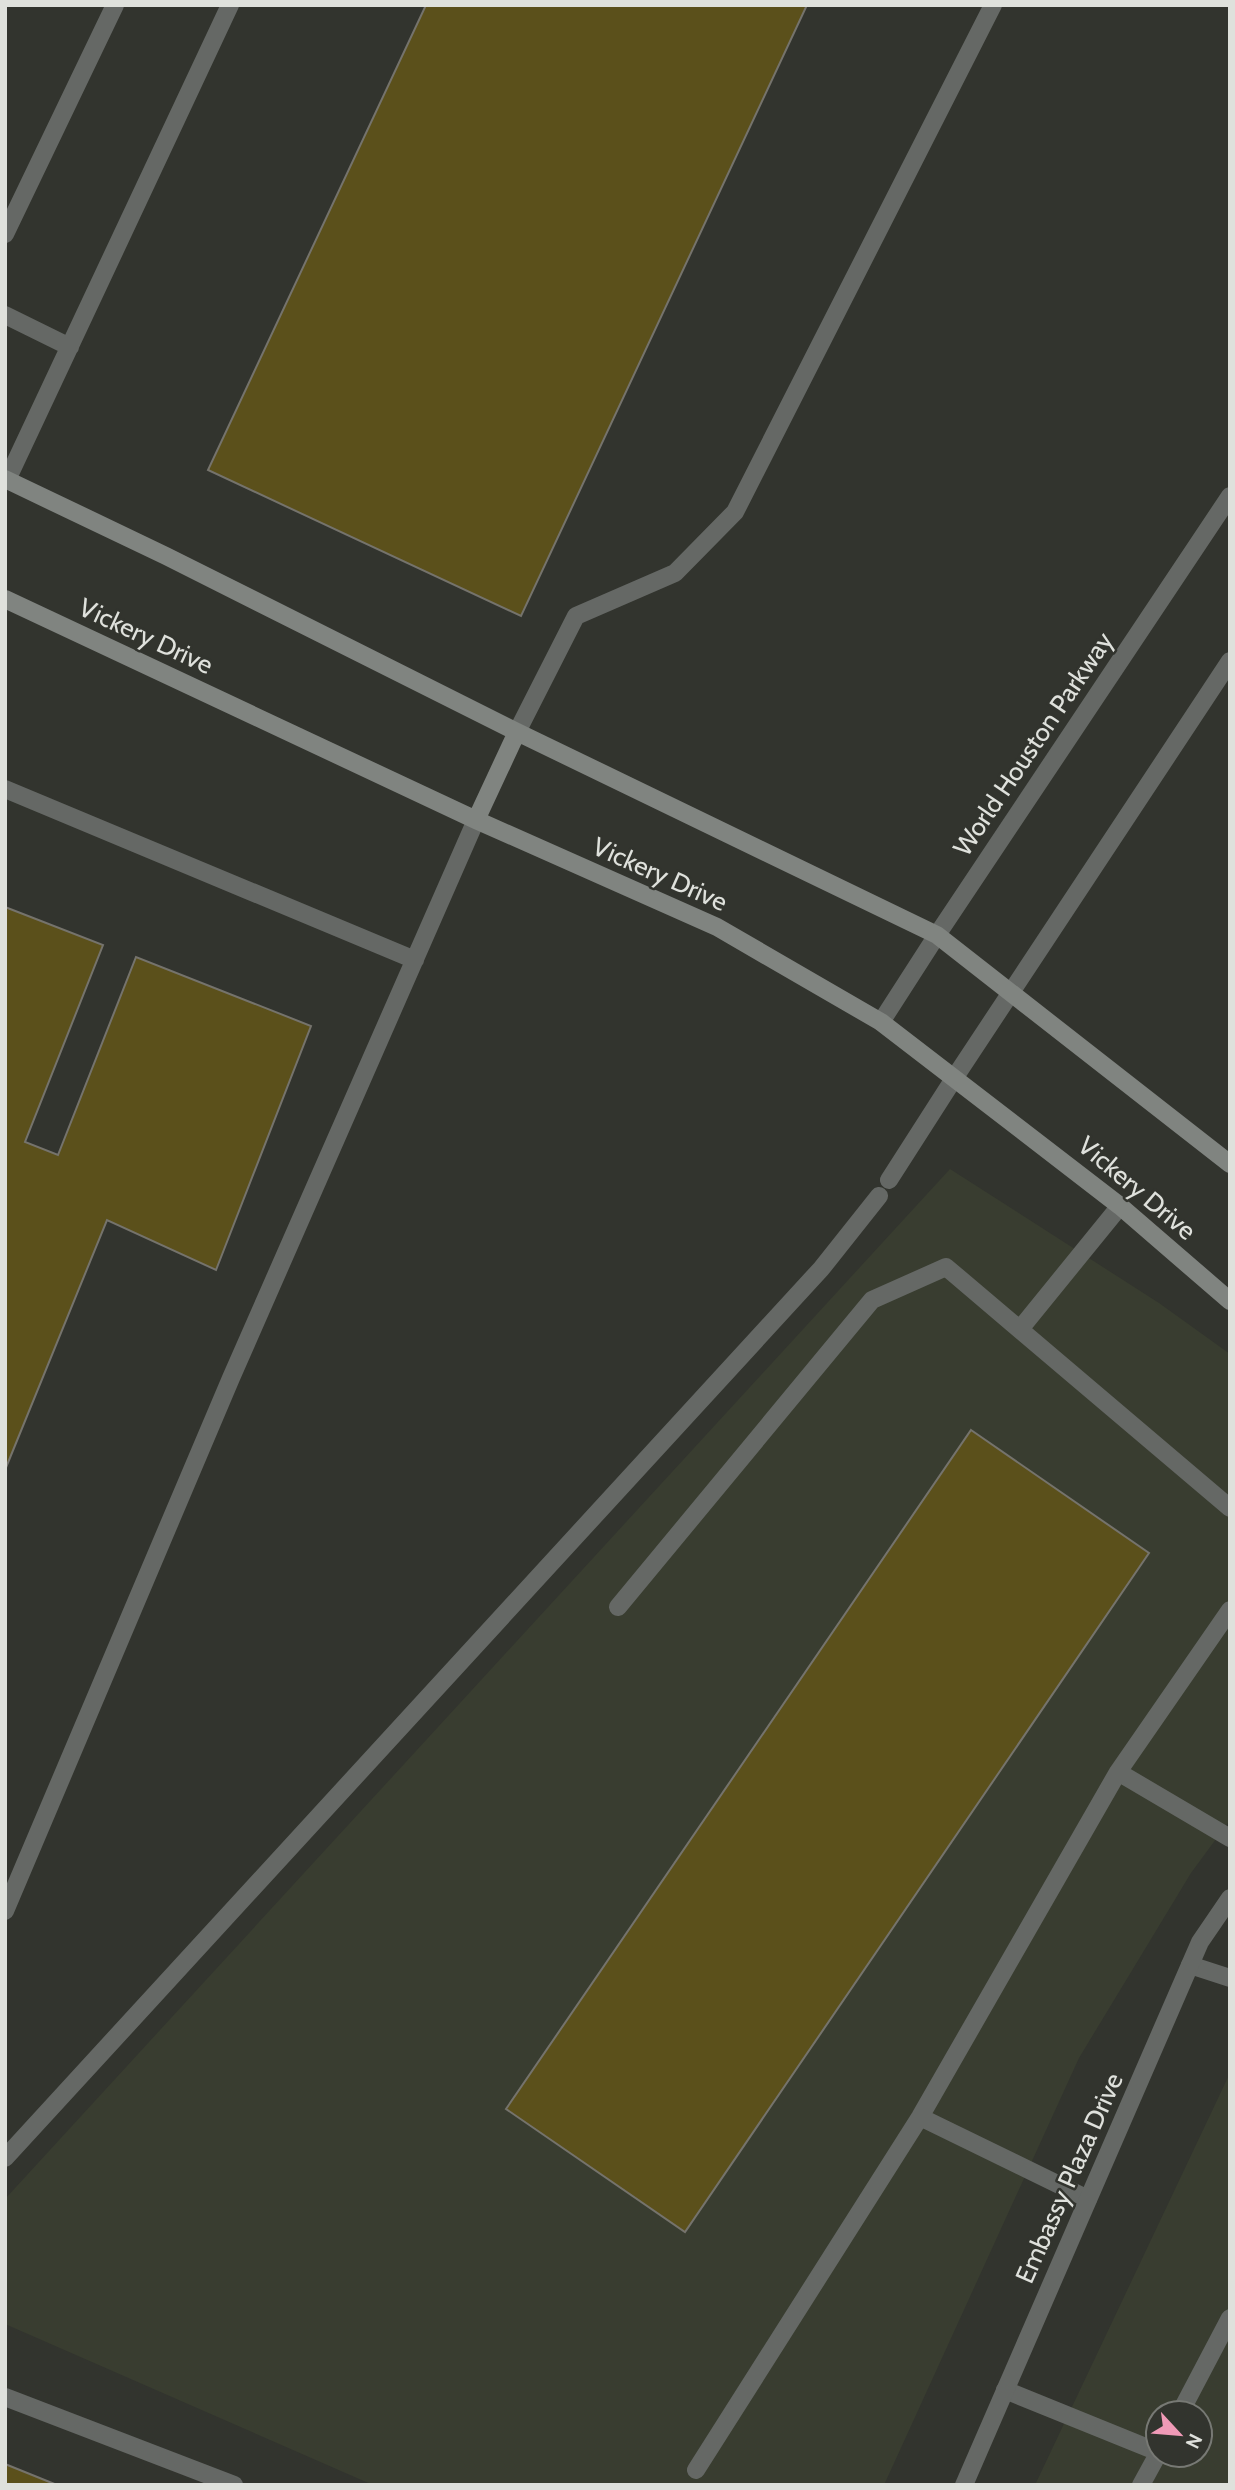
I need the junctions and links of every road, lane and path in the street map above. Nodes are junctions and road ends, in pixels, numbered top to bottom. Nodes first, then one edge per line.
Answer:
1 (115, 5) edge
2 (230, 5) edge
3 (993, 5) edge
4 (5, 234) edge
5 (5, 315) edge
6 (70, 347) junction
7 (6, 481) edge
8 (1230, 496) edge
9 (5, 599) edge
10 (1230, 661) edge
11 (517, 733) junction
12 (5, 789) edge
13 (476, 820) junction
14 (937, 935) junction
15 (415, 960) junction
16 (1012, 992) junction
17 (881, 1022) junction
18 (956, 1077) junction
19 (1230, 1164) edge
20 (1121, 1206) junction
21 (1230, 1301) edge
22 (1020, 1329) junction
23 (1230, 1508) edge
24 (618, 1607) dead end
25 (1230, 1610) edge
26 (1118, 1772) junction
27 (1230, 1838) edge
28 (1230, 1898) edge
29 (5, 1912) edge
30 (1190, 1965) junction
31 (1230, 1978) edge
32 (920, 2117) junction
33 (5, 2158) edge
34 (1088, 2199) junction
35 (1230, 2318) edge
36 (1005, 2390) junction
37 (5, 2397) edge
38 (1187, 2399) edge
39 (1144, 2447) edge
40 (1150, 2469) edge
41 (696, 2470) dead end
42 (234, 2485) edge
43 (964, 2485) edge
44 (1141, 2485) edge

1 - 4 street
2 - 6 street
3 - 11 street
5 - 6 street
6 - 7 street
7 - 11 main road
8 - 14 street, World Houston Parkway
9 - 13 main road, Vickery Drive
10 - 16 street
11 - 13 main road
11 - 14 main road
12 - 15 street
13 - 15 street
13 - 17 main road, Vickery Drive
14 - 16 main road
14 - 17 street, World Houston Parkway
15 - 29 street
16 - 18 street
16 - 19 main road
17 - 18 main road, Vickery Drive
18 - 20 main road, Vickery Drive
18 - 33 street
20 - 21 main road, Vickery Drive
20 - 22 street
22 - 23 street
22 - 24 street
25 - 26 street
26 - 27 street
26 - 32 street
28 - 30 street, Embassy Plaza Drive
30 - 31 street
30 - 34 street, Embassy Plaza Drive
32 - 34 street
32 - 41 street
34 - 36 street, Embassy Plaza Drive
35 - 38 street
36 - 39 street
36 - 43 street, Embassy Plaza Drive
37 - 42 street
40 - 44 street

